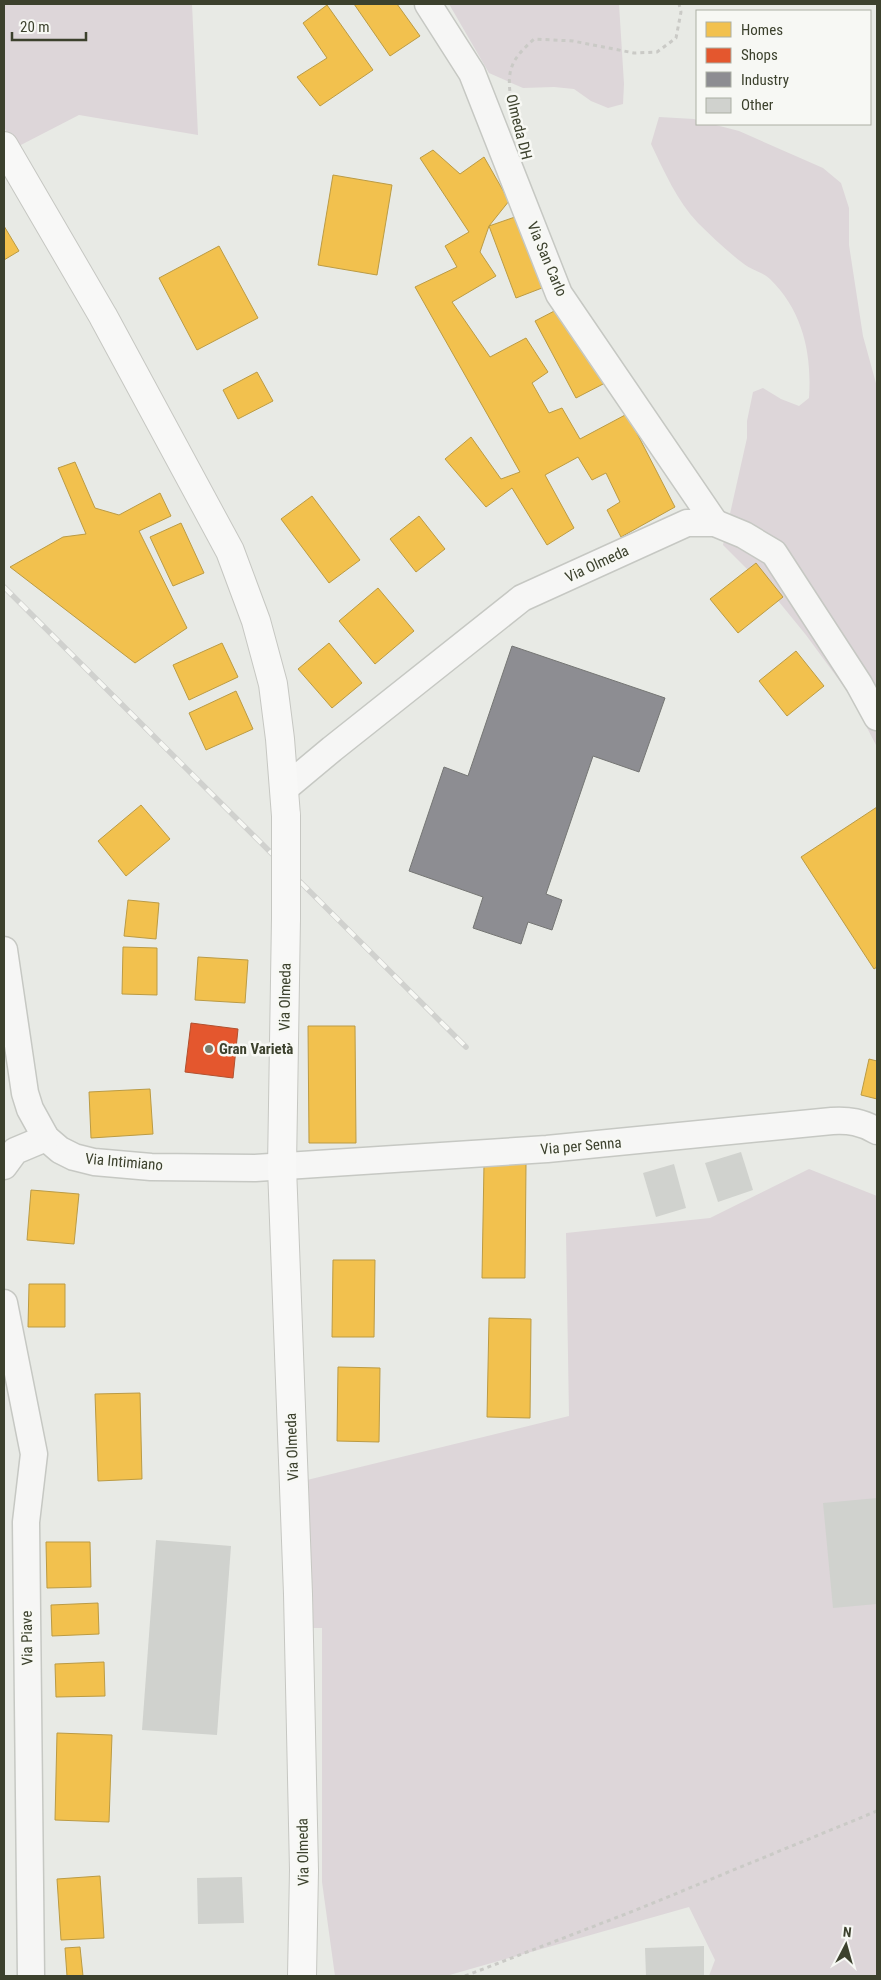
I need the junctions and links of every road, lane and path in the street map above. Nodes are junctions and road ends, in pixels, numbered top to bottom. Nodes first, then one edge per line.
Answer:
1 (428, 4) edge
2 (679, 4) edge
3 (513, 108) dead end
4 (4, 146) edge
5 (715, 523) junction
6 (877, 717) edge
7 (284, 789) junction
8 (4, 950) edge
9 (877, 1131) edge
10 (46, 1138) junction
11 (4, 1166) edge
12 (282, 1167) junction
13 (4, 1304) edge
14 (877, 1811) edge
15 (31, 1976) edge
16 (302, 1976) edge
17 (465, 1976) edge

1 - 5 street, Via San Carlo
2 - 3 path, Olmeda DH
4 - 7 main road, Via Olmeda
5 - 6 street, Via Olmeda
5 - 7 street, Via Olmeda
7 - 12 main road, Via Olmeda, bridge
8 - 10 street, Via Intimiano
9 - 12 street, Via per Senna
10 - 11 street
10 - 12 street, Via Intimiano
12 - 16 main road, Via Olmeda
13 - 15 street, Via Piave
14 - 17 path

